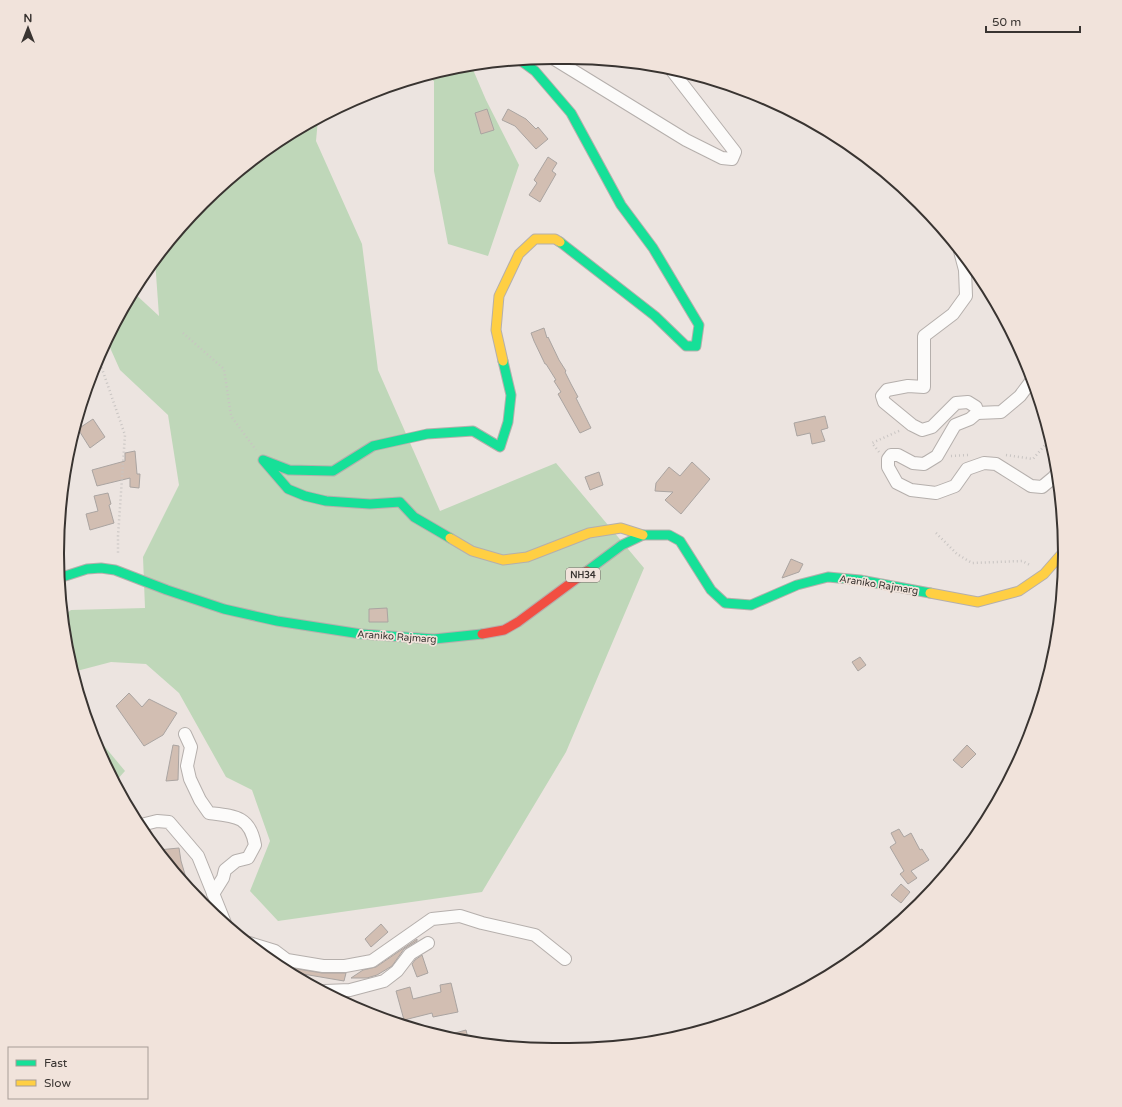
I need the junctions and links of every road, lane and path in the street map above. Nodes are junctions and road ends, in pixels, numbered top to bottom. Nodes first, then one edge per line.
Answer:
1 (562, 64) edge
2 (527, 65) edge
3 (676, 76) edge
4 (964, 265) edge
5 (183, 333) dead end
6 (101, 366) edge
7 (1028, 385) edge
8 (977, 413) junction
9 (263, 460) junction
10 (1052, 479) edge
11 (936, 533) dead end
12 (643, 535) junction
13 (1058, 558) edge
14 (118, 571) junction
15 (1044, 574) junction
16 (65, 576) edge
17 (185, 734) dead end
18 (145, 824) edge
19 (212, 894) junction
20 (220, 912) edge
21 (428, 943) dead end
22 (263, 947) edge
23 (565, 959) dead end
24 (334, 991) edge

1 - 3 street
2 - 9 main road
4 - 8 street
5 - 9 path
6 - 14 path
7 - 8 street
8 - 10 street
9 - 12 main road
11 - 15 path
12 - 14 main road, Araniko Rajmarg / NH34
12 - 15 main road, Araniko Rajmarg / NH34
13 - 15 main road, Araniko Rajmarg / NH34
14 - 16 main road, Araniko Rajmarg / NH34
17 - 19 street
18 - 19 street
19 - 20 street
21 - 24 street
22 - 23 street

